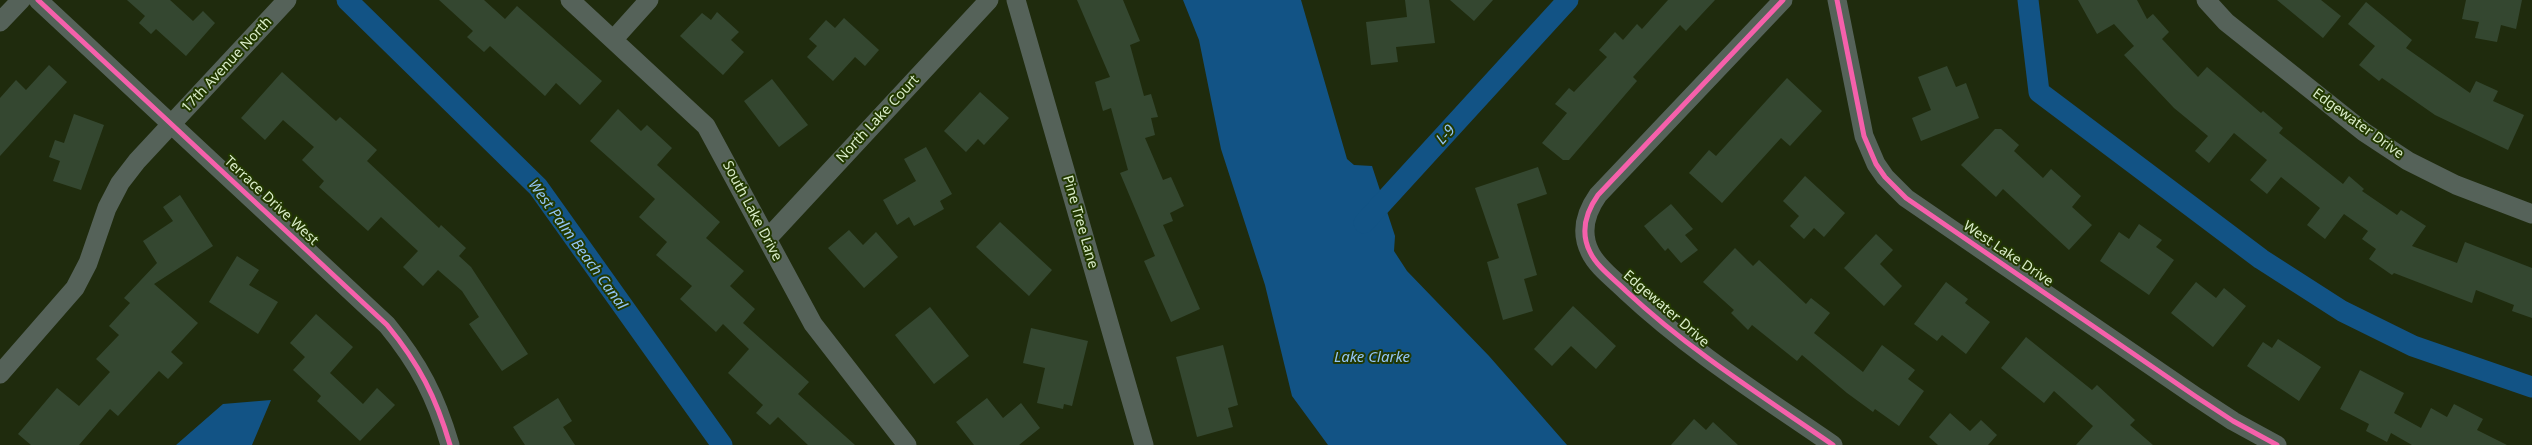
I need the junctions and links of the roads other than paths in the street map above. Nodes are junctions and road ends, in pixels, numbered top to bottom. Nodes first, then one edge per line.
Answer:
1 (21, 0) edge
2 (38, 0) edge
3 (287, 0) edge
4 (570, 0) edge
5 (649, 0) edge
6 (989, 0) edge
7 (1016, 0) edge
8 (1783, 0) edge
9 (1837, 0) edge
10 (2206, 0) edge
11 (0, 22) edge
12 (612, 40) junction
13 (172, 124) junction
14 (2532, 214) edge
15 (767, 239) junction
16 (0, 374) edge
17 (450, 445) edge
18 (907, 445) edge
19 (1144, 445) edge
20 (1833, 445) edge
21 (2277, 445) edge

1 - 11 street
2 - 13 street, Terrace Drive West
3 - 13 street, 17th Avenue North
4 - 12 street, South Lake Drive
5 - 12 street
6 - 15 street, North Lake Court
7 - 19 street, Pine Tree Lane
8 - 20 street, Edgewater Drive
9 - 21 street, West Lake Drive
10 - 14 street, Edgewater Drive
12 - 15 street, South Lake Drive
13 - 16 street, 17th Avenue North
13 - 17 street, Terrace Drive West
15 - 18 street, South Lake Drive

